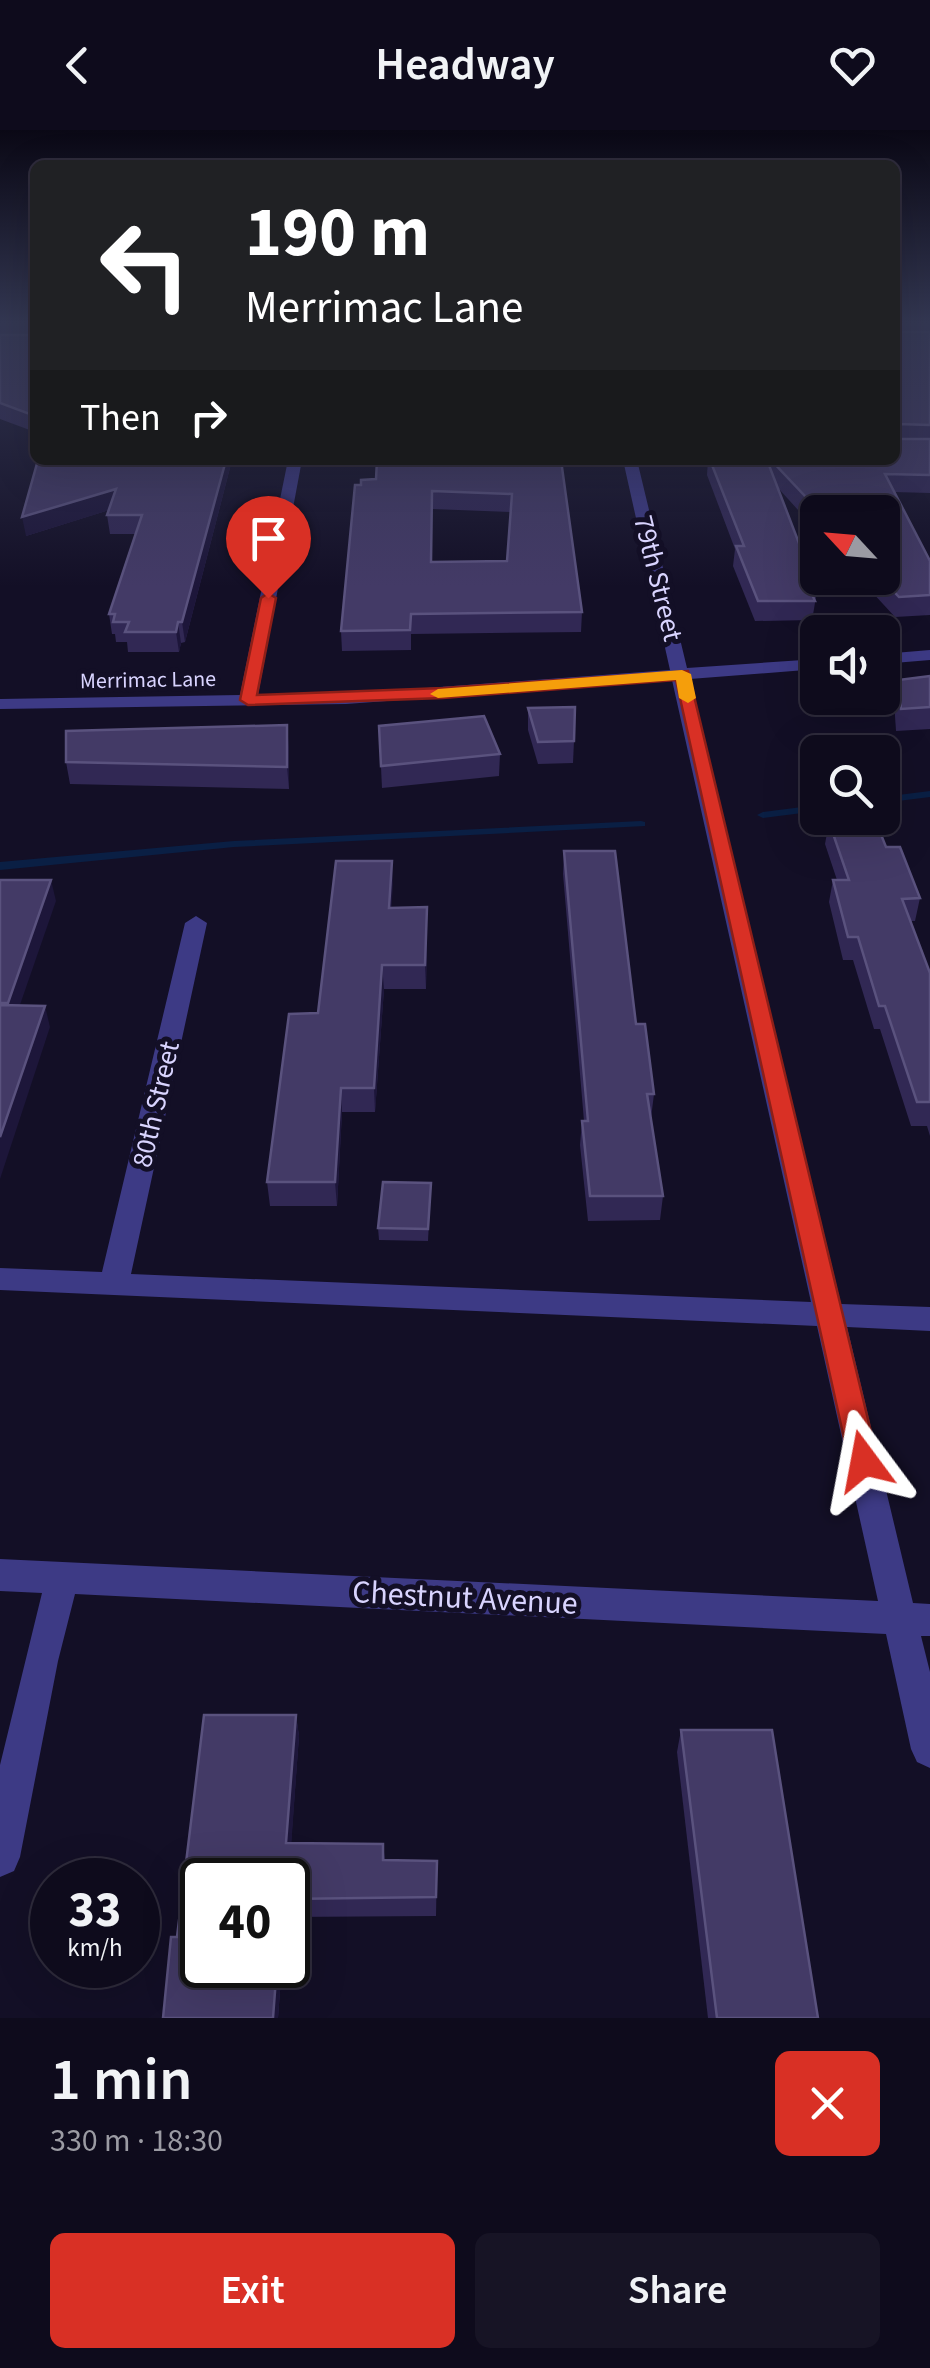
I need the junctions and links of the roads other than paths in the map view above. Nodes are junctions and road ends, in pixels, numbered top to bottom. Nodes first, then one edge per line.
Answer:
1 (294, 465) edge
2 (631, 465) edge
3 (930, 655) edge
4 (900, 658) edge
5 (800, 665) edge
6 (682, 674) junction
7 (248, 700) junction
8 (8, 704) edge
9 (196, 924) dead end
10 (0, 1279) edge
11 (114, 1284) junction
12 (830, 1315) junction
13 (930, 1319) edge
14 (0, 1575) edge
15 (63, 1577) junction
16 (915, 1619) edge
17 (930, 1749) edge
18 (0, 1857) edge

1 - 7 street
2 - 6 street, 79th Street
3 - 4 street
5 - 6 street, Merrimac Lane
6 - 7 street, Merrimac Lane
6 - 12 street, 79th Street
7 - 8 street, Merrimac Lane
9 - 11 street, 80th Street
10 - 11 street
11 - 12 street
12 - 13 street
12 - 16 street, 79th Street
14 - 15 street, Chestnut Avenue
15 - 16 street, Chestnut Avenue
15 - 18 street
16 - 17 street, 79th Street

